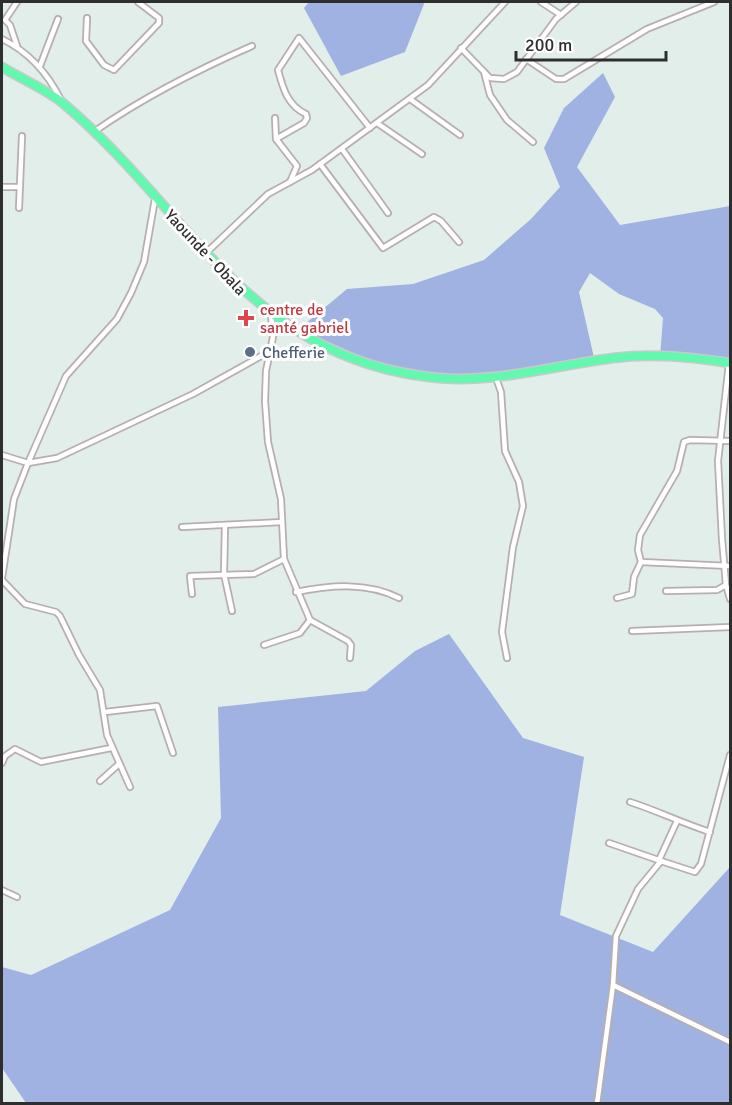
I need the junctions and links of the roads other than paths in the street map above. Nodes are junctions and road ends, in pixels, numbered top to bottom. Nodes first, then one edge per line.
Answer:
1 (17, 2) edge
2 (138, 2) edge
3 (505, 2) edge
4 (541, 2) edge
5 (576, 2) edge
6 (714, 2) edge
7 (561, 15) junction
8 (87, 18) dead end
9 (58, 19) dead end
10 (2, 39) edge
11 (16, 46) junction
12 (252, 46) dead end
13 (461, 48) junction
14 (526, 59) junction
15 (40, 66) junction
16 (2, 67) edge
17 (484, 72) junction
18 (410, 99) junction
19 (62, 102) junction
20 (276, 118) dead end
21 (377, 123) junction
22 (370, 128) junction
23 (95, 132) junction
24 (460, 135) dead end
25 (22, 136) dead end
26 (276, 139) junction
27 (533, 142) dead end
28 (342, 149) junction
29 (423, 154) dead end
30 (320, 164) junction
31 (290, 182) junction
32 (2, 187) edge
33 (19, 187) junction
34 (154, 196) junction
35 (19, 208) dead end
36 (388, 213) dead end
37 (459, 242) dead end
38 (206, 254) junction
39 (271, 314) junction
40 (270, 351) junction
41 (730, 363) edge
42 (496, 378) junction
43 (721, 441) junction
44 (730, 441) edge
45 (2, 455) edge
46 (28, 464) junction
47 (282, 522) junction
48 (225, 525) junction
49 (182, 527) dead end
50 (284, 559) junction
51 (641, 562) junction
52 (728, 565) edge
53 (224, 574) junction
54 (2, 579) edge
55 (726, 585) junction
56 (666, 591) dead end
57 (296, 592) junction
58 (192, 594) dead end
59 (399, 598) dead end
60 (617, 598) dead end
61 (730, 599) edge
62 (232, 611) dead end
63 (310, 620) junction
64 (730, 627) edge
65 (632, 631) dead end
66 (264, 645) dead end
67 (350, 658) dead end
68 (507, 658) dead end
69 (105, 712) junction
70 (111, 748) junction
71 (173, 753) dead end
72 (730, 755) edge
73 (2, 763) edge
74 (119, 764) junction
75 (100, 781) dead end
76 (130, 787) dead end
77 (630, 802) dead end
78 (678, 821) junction
79 (710, 832) junction
80 (609, 843) dead end
81 (660, 861) junction
82 (2, 890) edge
83 (17, 897) dead end
84 (613, 985) junction
85 (730, 1042) edge
86 (597, 1104) edge

1 - 11 street
2 - 8 street
3 - 13 street
4 - 7 street
5 - 7 street
6 - 14 street
7 - 14 street
9 - 15 street
10 - 11 street
11 - 15 street
12 - 23 street
13 - 17 street
13 - 18 street
14 - 17 street
15 - 19 street
16 - 19 highway, Yaounde - Obala
17 - 27 street
18 - 21 street
18 - 24 street
19 - 23 highway, Yaounde - Obala
20 - 26 street
21 - 22 street
21 - 29 street
22 - 26 street
22 - 28 street
23 - 34 highway, Yaounde - Obala
25 - 33 street
26 - 31 street
28 - 30 street
28 - 36 street
30 - 31 street
30 - 37 street
31 - 38 street
32 - 33 street
33 - 35 street
34 - 38 highway, Yaounde - Obala
34 - 46 street
38 - 39 highway, Yaounde - Obala
39 - 40 street
39 - 42 highway, Yaounde - Obala
40 - 46 street
40 - 47 street
41 - 42 highway, Yaounde - Obala
41 - 43 street
42 - 68 street
43 - 44 street
43 - 51 street
43 - 52 street
45 - 46 street
46 - 54 street
47 - 48 street
47 - 50 street
48 - 49 street
48 - 53 street
50 - 53 street
50 - 57 street
51 - 52 street
51 - 60 street
52 - 55 street
53 - 58 street
53 - 62 street
54 - 69 street
55 - 56 street
55 - 61 street
57 - 59 street
57 - 63 street
63 - 66 street
63 - 67 street
64 - 65 street
69 - 70 street
69 - 71 street
70 - 73 street
70 - 74 street
72 - 79 street
74 - 75 street
74 - 76 street
77 - 78 street
78 - 79 street
78 - 81 street
79 - 81 street
80 - 81 street
81 - 84 street
82 - 83 street
84 - 85 street
84 - 86 street

